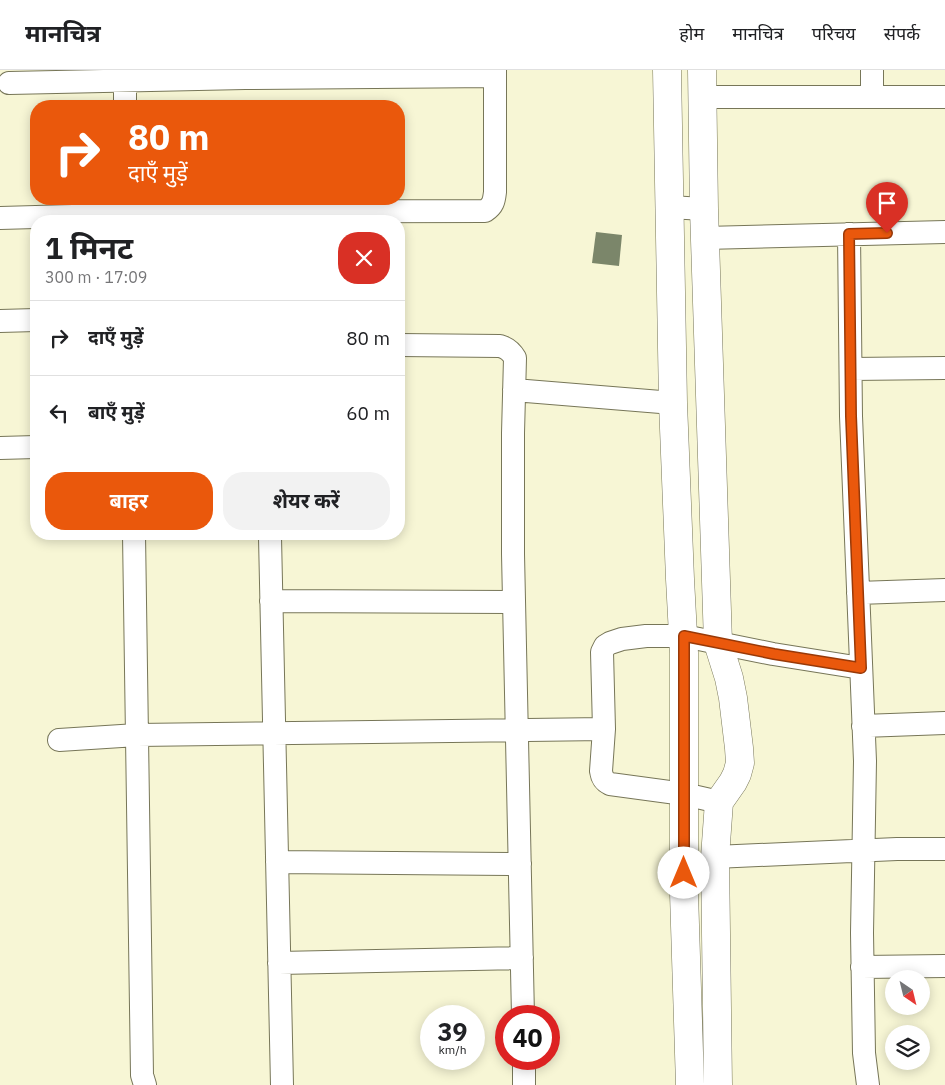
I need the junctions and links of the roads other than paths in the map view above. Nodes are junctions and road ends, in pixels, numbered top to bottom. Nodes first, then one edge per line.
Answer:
1 (667, 70) edge
2 (702, 70) edge
3 (872, 70) edge
4 (495, 73) edge
5 (125, 75) edge
6 (9, 83) dead end
7 (945, 96) edge
8 (702, 97) junction
9 (872, 97) junction
10 (125, 100) edge
11 (669, 207) junction
12 (704, 209) junction
13 (128, 211) edge
14 (55, 215) edge
15 (218, 215) edge
16 (337, 215) edge
17 (30, 216) edge
18 (0, 218) edge
19 (945, 232) edge
20 (849, 234) junction
21 (705, 238) junction
22 (30, 320) edge
23 (0, 321) edge
24 (405, 345) edge
25 (945, 368) edge
26 (850, 369) junction
27 (514, 390) junction
28 (673, 403) junction
29 (30, 447) edge
30 (0, 448) edge
31 (134, 540) edge
32 (270, 540) edge
33 (945, 590) edge
34 (858, 593) junction
35 (272, 601) junction
36 (513, 602) junction
37 (684, 636) junction
38 (718, 643) junction
39 (861, 668) junction
40 (945, 723) edge
41 (864, 726) junction
42 (604, 729) junction
43 (517, 730) junction
44 (274, 732) junction
45 (137, 735) junction
46 (59, 740) dead end
47 (684, 794) junction
48 (719, 802) junction
49 (945, 849) edge
50 (864, 851) junction
51 (715, 857) junction
52 (277, 862) junction
53 (520, 864) junction
54 (522, 958) junction
55 (279, 963) junction
56 (945, 966) edge
57 (862, 967) junction
58 (523, 1005) edge
59 (524, 1070) edge
60 (145, 1085) edge
61 (282, 1085) edge
62 (524, 1085) edge
63 (690, 1085) edge
64 (718, 1085) edge
65 (868, 1085) edge

1 - 11 street
2 - 8 street
3 - 9 street
4 - 5 street
4 - 16 street
5 - 6 street
5 - 10 street
7 - 9 street
8 - 9 street
8 - 12 street
11 - 12 street
11 - 28 street
12 - 21 street
13 - 14 street
13 - 15 street
17 - 18 street
19 - 20 street
20 - 21 street
20 - 26 street
21 - 38 street
22 - 23 street
24 - 27 street
25 - 26 street
26 - 34 street
27 - 28 street
27 - 36 street
28 - 37 street
29 - 30 street
31 - 45 street
32 - 35 street
33 - 34 street
34 - 39 street
35 - 36 street
35 - 44 street
36 - 43 street
37 - 38 street
37 - 42 street
37 - 47 street
38 - 39 street
38 - 48 street
39 - 41 street
40 - 41 street
41 - 50 street
42 - 43 street
42 - 47 street
43 - 44 street
43 - 53 street
44 - 45 street
44 - 52 street
45 - 46 street
45 - 60 street
47 - 48 street
47 - 63 street
48 - 51 street
49 - 50 street
50 - 51 street
50 - 57 street
51 - 64 street
52 - 53 street
52 - 55 street
53 - 54 street
54 - 55 street
54 - 58 street
55 - 61 street
56 - 57 street
57 - 65 street
59 - 62 street

